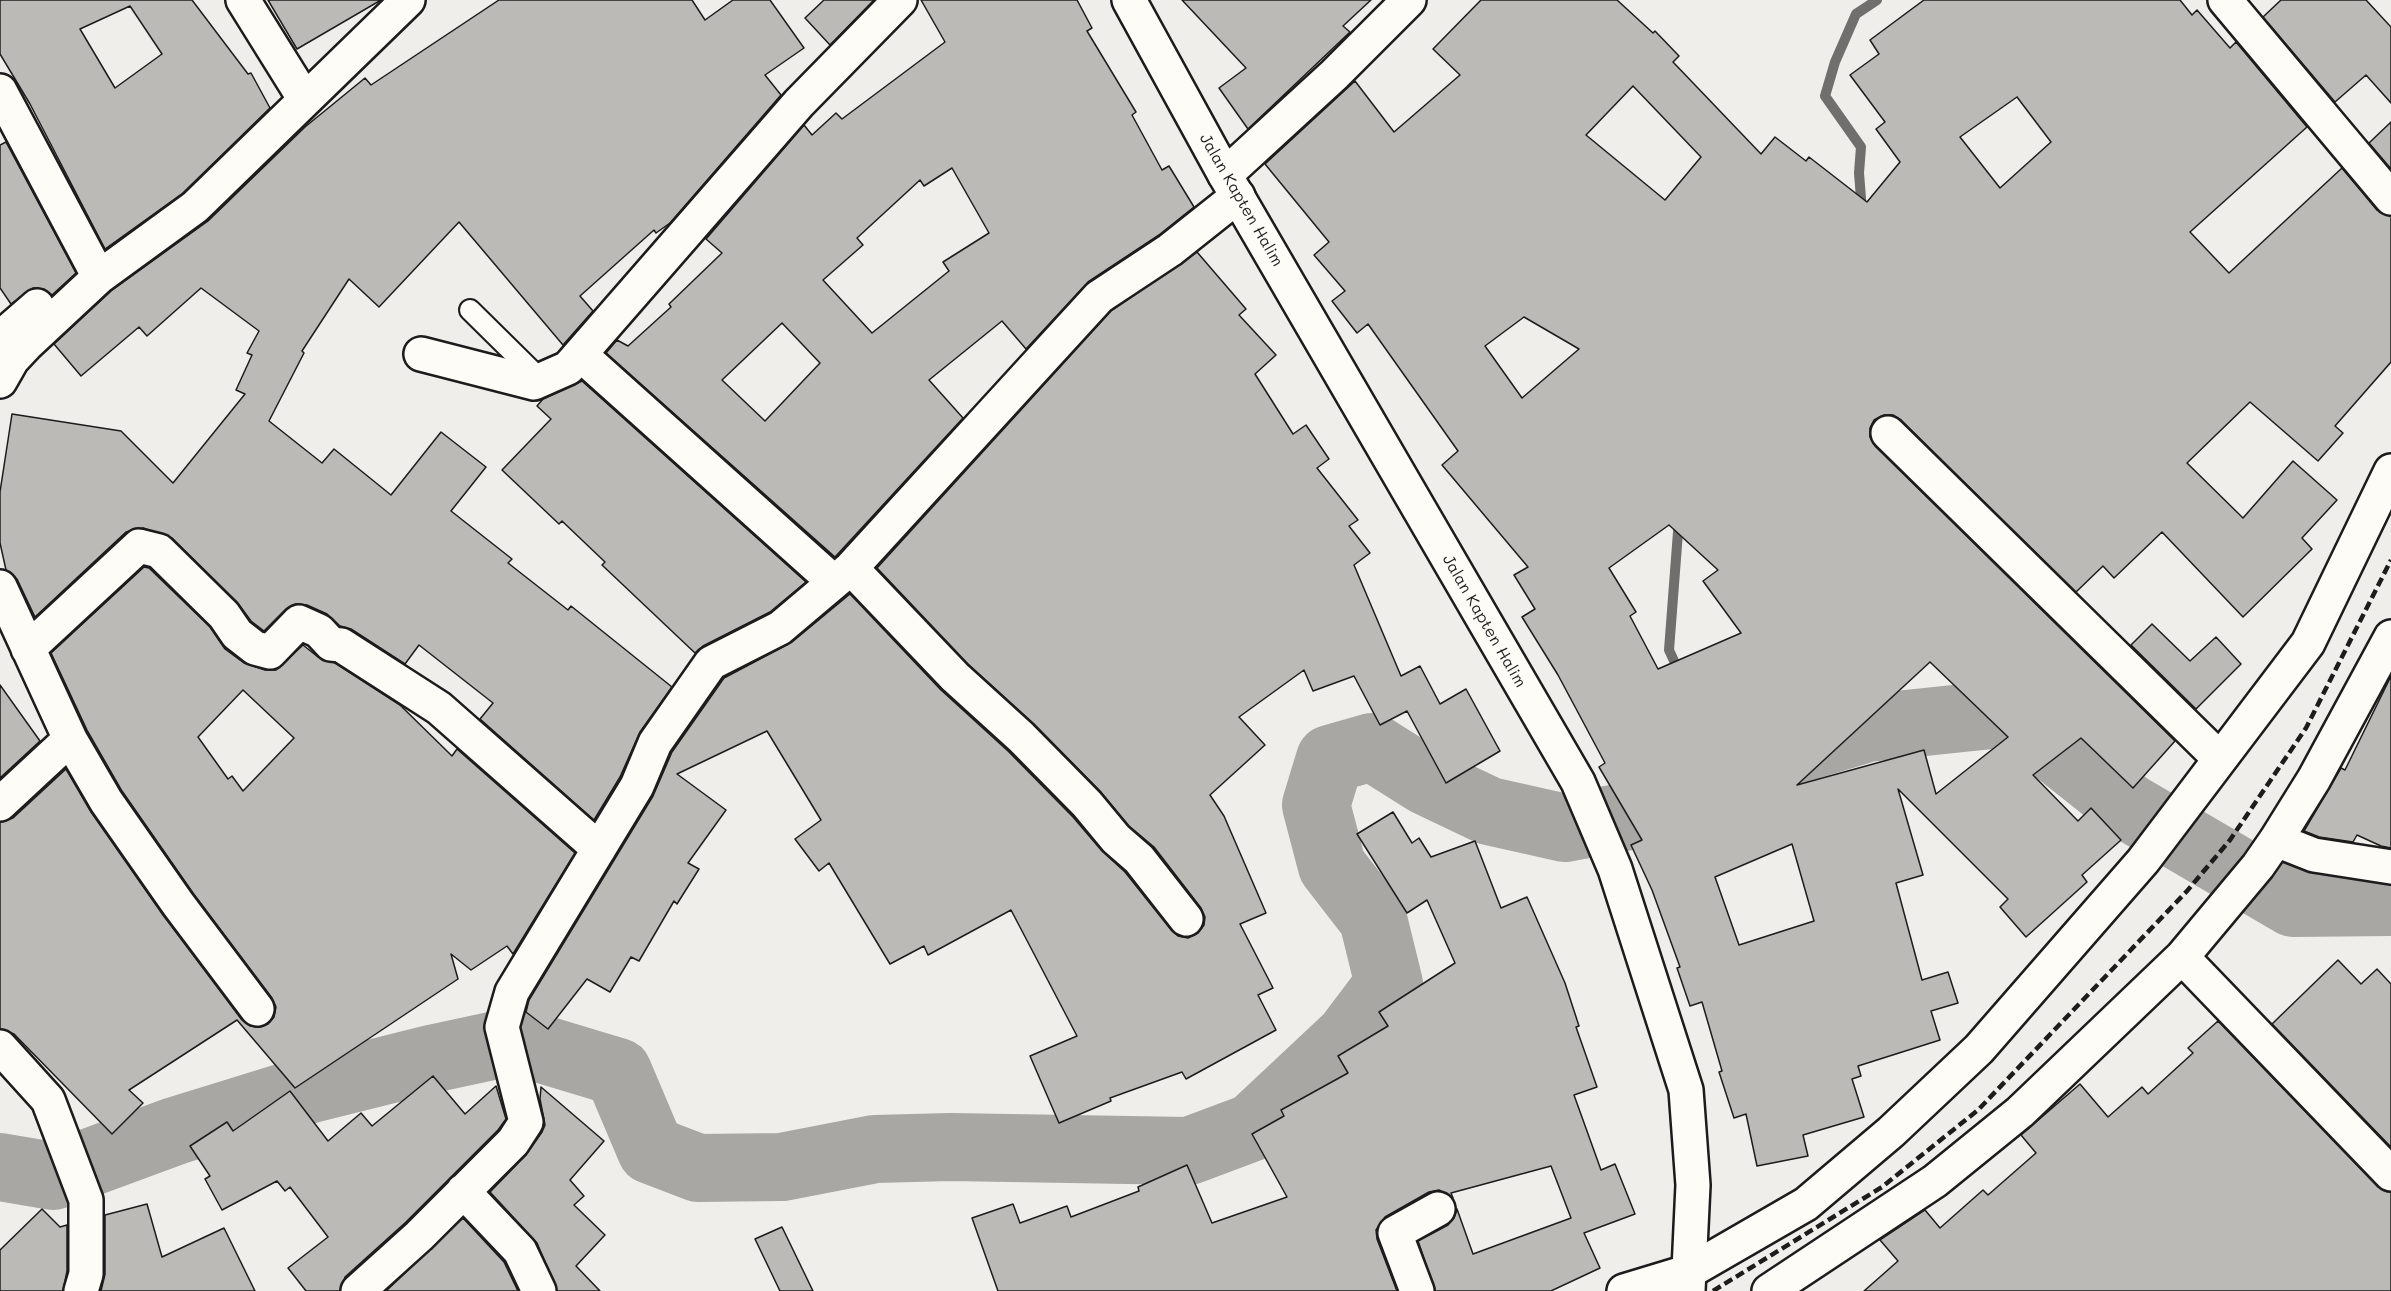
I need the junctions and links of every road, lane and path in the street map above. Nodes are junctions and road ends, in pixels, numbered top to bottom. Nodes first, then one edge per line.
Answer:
1 (243, 0) edge
2 (408, 0) edge
3 (900, 0) edge
4 (1129, 0) edge
5 (1409, 0) edge
6 (2225, 0) edge
7 (0, 91) edge
8 (304, 98) junction
9 (1232, 185) junction
10 (2391, 198) edge
11 (95, 268) junction
12 (470, 310) dead end
13 (0, 338) edge
14 (421, 354) dead end
15 (581, 355) junction
16 (0, 381) edge
17 (542, 381) junction
18 (1888, 433) dead end
19 (2391, 471) edge
20 (842, 575) junction
21 (0, 587) edge
22 (2391, 637) edge
23 (28, 649) junction
24 (70, 739) junction
25 (2220, 759) junction
26 (0, 804) edge
27 (599, 849) junction
28 (2267, 853) junction
29 (2391, 867) edge
30 (1186, 919) dead end
31 (2182, 957) junction
32 (257, 1009) dead end
33 (0, 1047) edge
34 (2391, 1174) edge
35 (463, 1191) junction
36 (1438, 1209) dead end
37 (1689, 1281) edge
38 (1774, 1290) edge
39 (81, 1291) edge
40 (358, 1291) edge
41 (540, 1291) edge
42 (1417, 1291) edge
43 (1624, 1291) edge

1 - 8 street
2 - 8 street
3 - 15 street
4 - 9 street, Jalan Kapten Halim
5 - 9 street
6 - 10 street
7 - 11 street
8 - 11 street
9 - 20 street
9 - 37 street, Jalan Kapten Halim
11 - 13 street
11 - 16 street
12 - 17 lane
14 - 17 street
15 - 17 street
15 - 20 street
18 - 25 street
19 - 25 street
20 - 27 street
20 - 30 street
21 - 23 street
22 - 28 street
23 - 24 street
23 - 27 street
24 - 26 street
24 - 32 street
25 - 37 street
27 - 35 street
28 - 29 street
28 - 31 street
31 - 34 street
31 - 38 street
33 - 39 street
35 - 40 street
35 - 41 street
36 - 42 street
37 - 43 street

